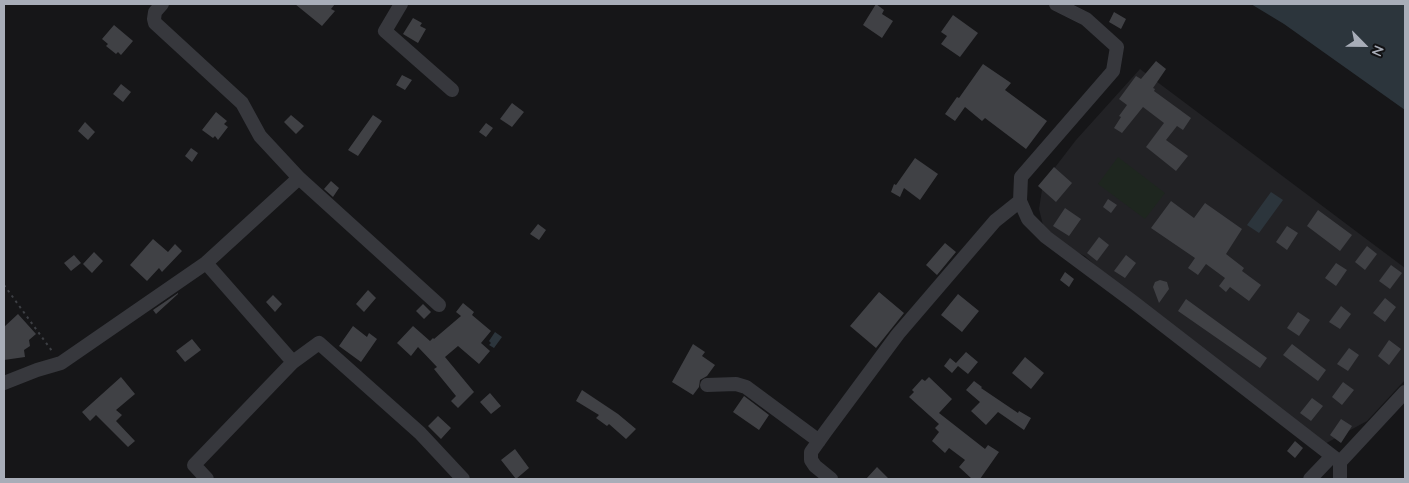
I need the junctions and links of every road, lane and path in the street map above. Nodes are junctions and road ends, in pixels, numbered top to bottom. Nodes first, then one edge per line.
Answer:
1 (162, 4) edge
2 (401, 4) edge
3 (1056, 4) edge
4 (452, 90) dead end
5 (299, 178) junction
6 (1020, 201) junction
7 (206, 262) junction
8 (4, 286) edge
9 (439, 305) dead end
10 (293, 362) junction
11 (61, 363) junction
12 (4, 383) edge
13 (707, 385) dead end
14 (1405, 392) edge
15 (819, 441) junction
16 (1336, 459) junction
17 (207, 479) edge
18 (462, 479) edge
19 (831, 479) edge
20 (1310, 479) edge
21 (1340, 479) edge

1 - 5 street
2 - 4 street
3 - 6 street
5 - 7 street
5 - 9 street
6 - 15 street
6 - 16 street
7 - 10 street
7 - 11 street
8 - 11 path
10 - 17 street
10 - 18 street
11 - 12 street
13 - 15 street
14 - 16 street
15 - 19 street
16 - 20 street
16 - 21 street

